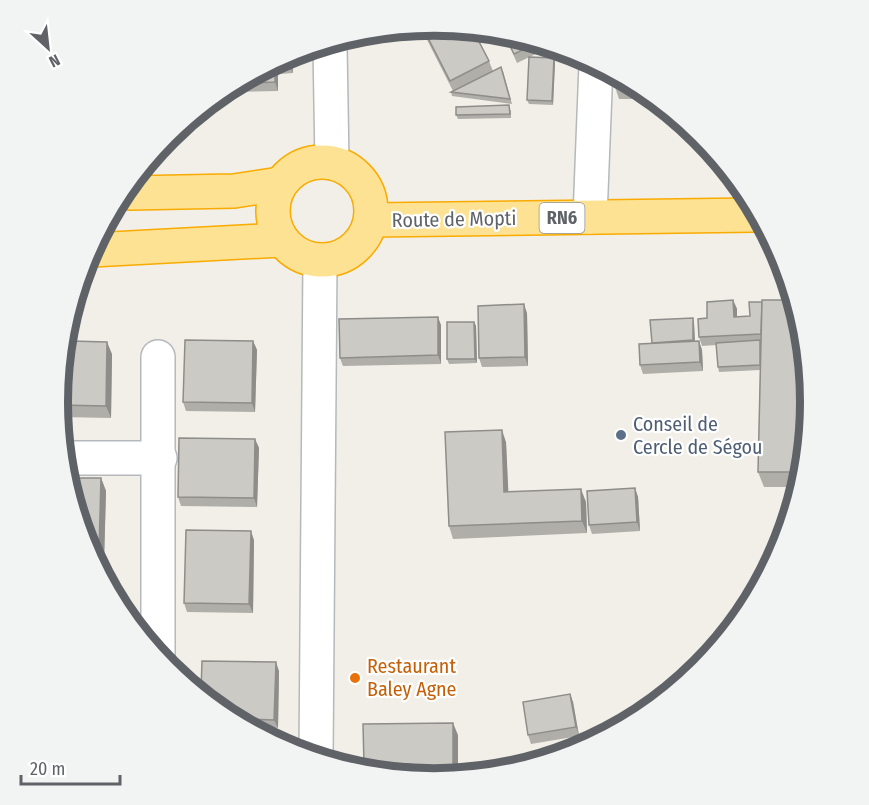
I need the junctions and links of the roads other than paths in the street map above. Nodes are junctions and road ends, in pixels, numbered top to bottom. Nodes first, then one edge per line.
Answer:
1 (330, 51) edge
2 (596, 73) edge
3 (332, 163) junction
4 (280, 184) junction
5 (134, 193) edge
6 (749, 215) edge
7 (590, 218) junction
8 (371, 220) junction
9 (281, 240) junction
10 (102, 249) edge
11 (320, 261) junction
12 (158, 357) dead end
13 (72, 458) edge
14 (160, 458) junction
15 (158, 643) edge
16 (316, 750) edge

1 - 3 street
2 - 7 street
3 - 4 highway
3 - 8 highway
4 - 5 highway
4 - 9 highway
6 - 7 highway, Route de Mopti / RN6
7 - 8 highway, Route de Mopti / RN6
8 - 11 highway
9 - 10 highway
9 - 11 highway
11 - 16 street
12 - 14 street
13 - 14 street
14 - 15 street

